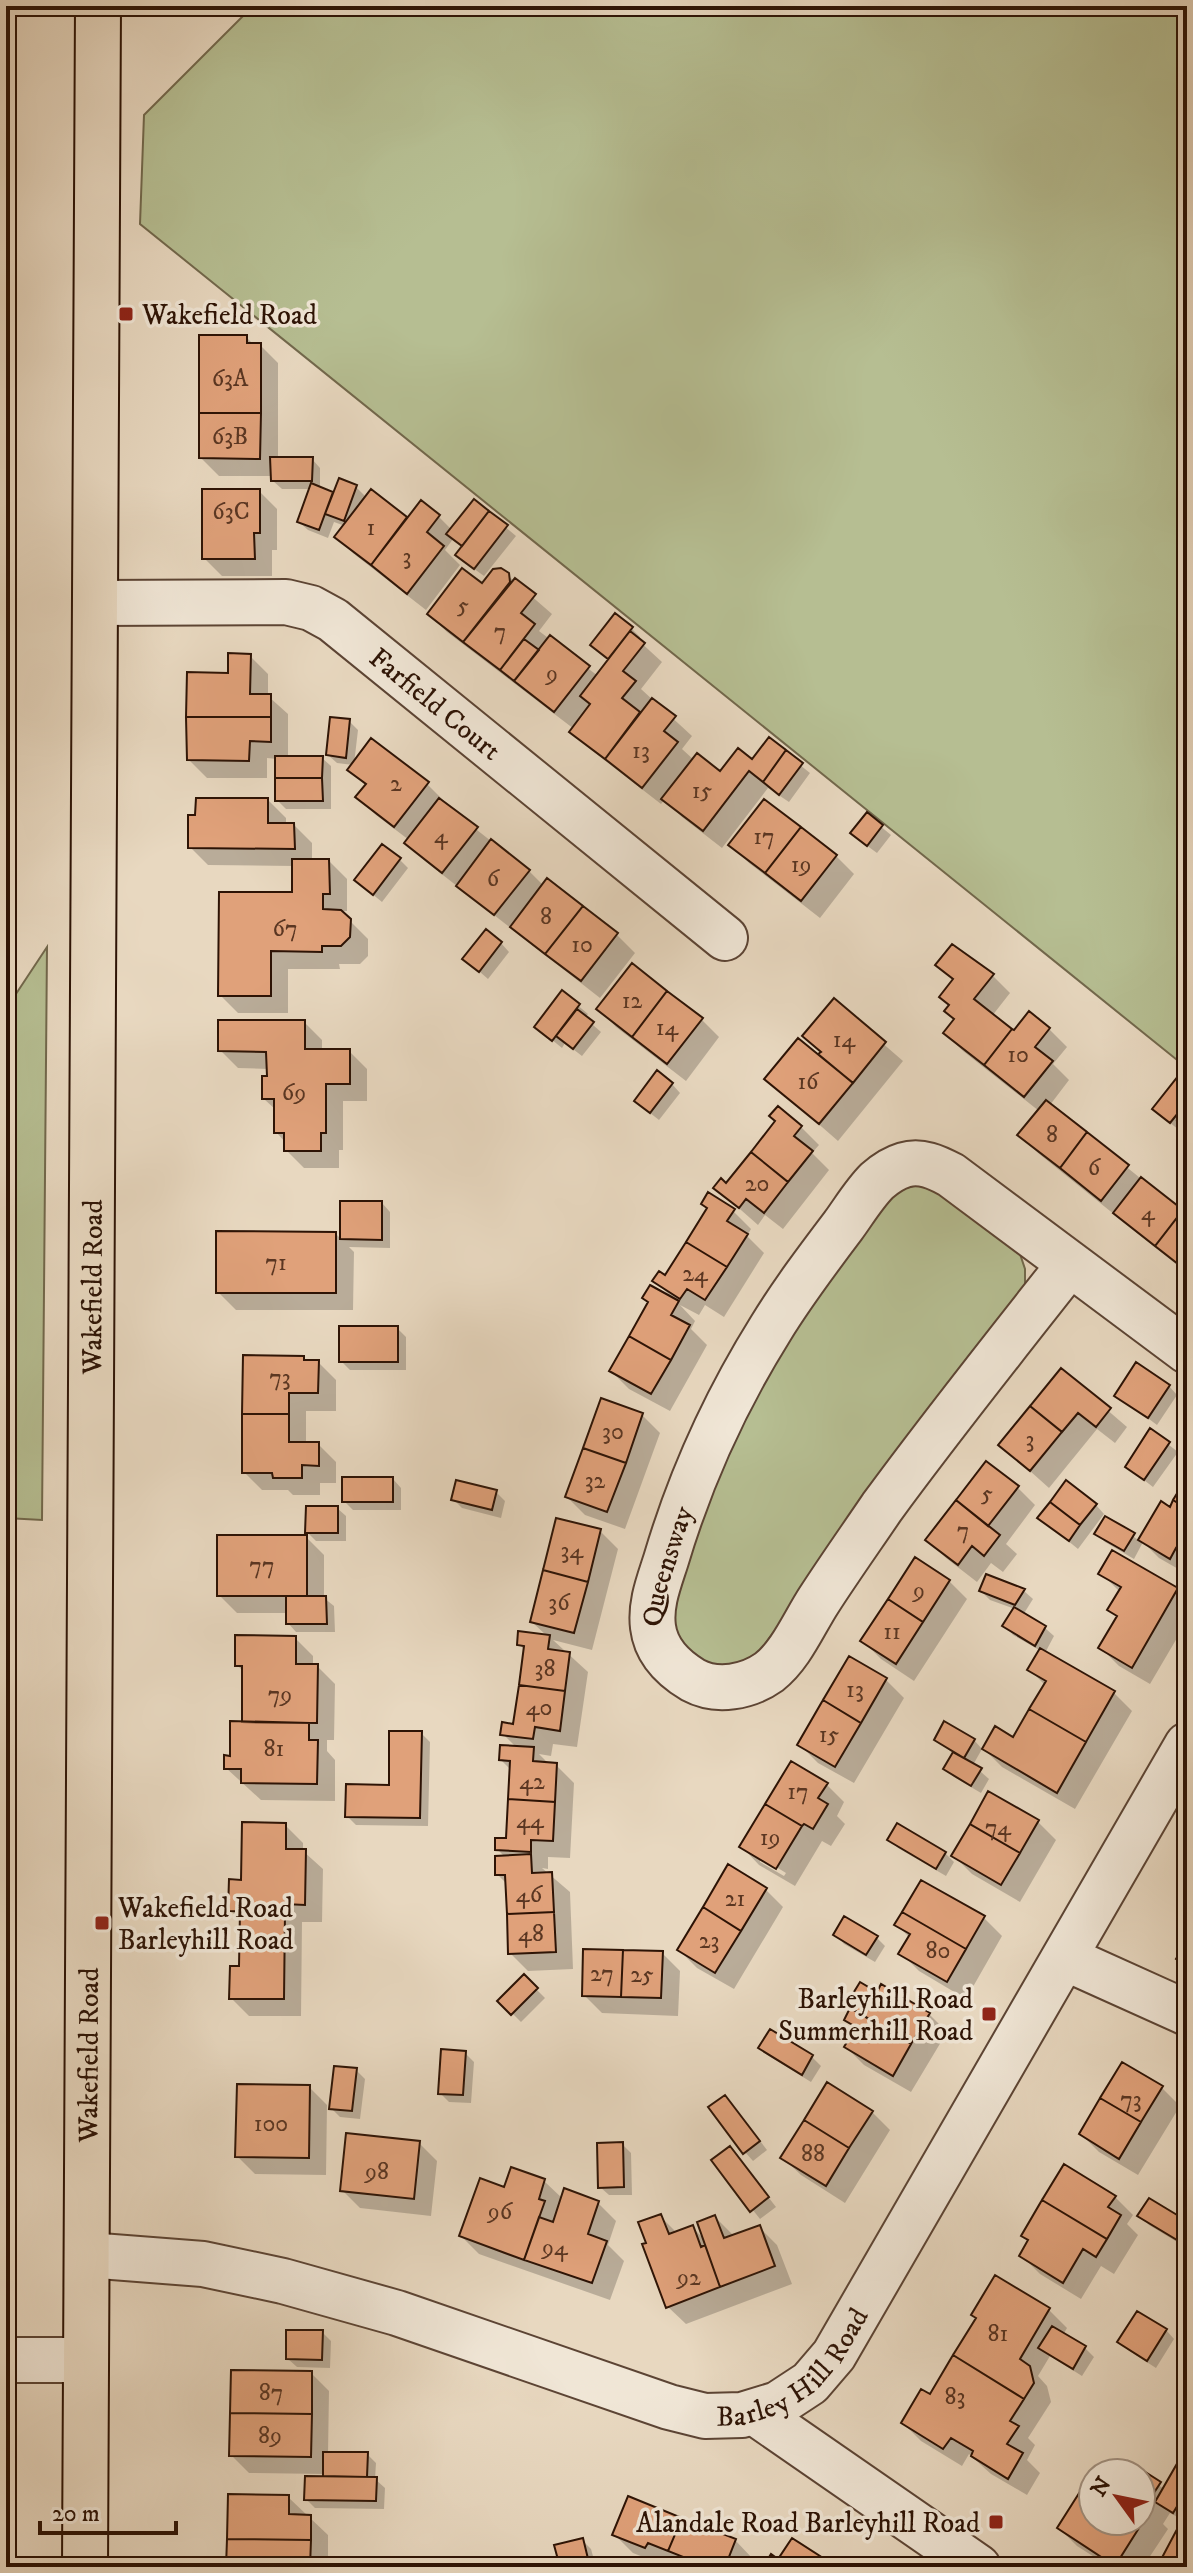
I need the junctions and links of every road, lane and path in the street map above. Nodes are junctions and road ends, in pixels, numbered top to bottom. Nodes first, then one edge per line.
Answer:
1 (98, 6) edge
2 (97, 603) junction
3 (725, 938) dead end
4 (1069, 1265) junction
5 (1187, 1351) edge
6 (1187, 1745) edge
7 (1065, 1958) junction
8 (1187, 2013) edge
9 (87, 2255) junction
10 (6, 2360) edge
11 (86, 2360) junction
12 (754, 2412) junction
13 (85, 2567) edge
14 (978, 2567) edge

1 - 2 main road, Wakefield Road
2 - 3 street, Farfield Court
2 - 9 main road, Wakefield Road
4 - 4 street, Queensway
4 - 5 street, Queensway
6 - 7 street, Barley Hill Road
7 - 8 street
7 - 12 street, Barley Hill Road
9 - 11 main road, Wakefield Road
9 - 12 street, Barley Hill Road
10 - 11 street
11 - 13 main road, Wakefield Road
12 - 14 street

